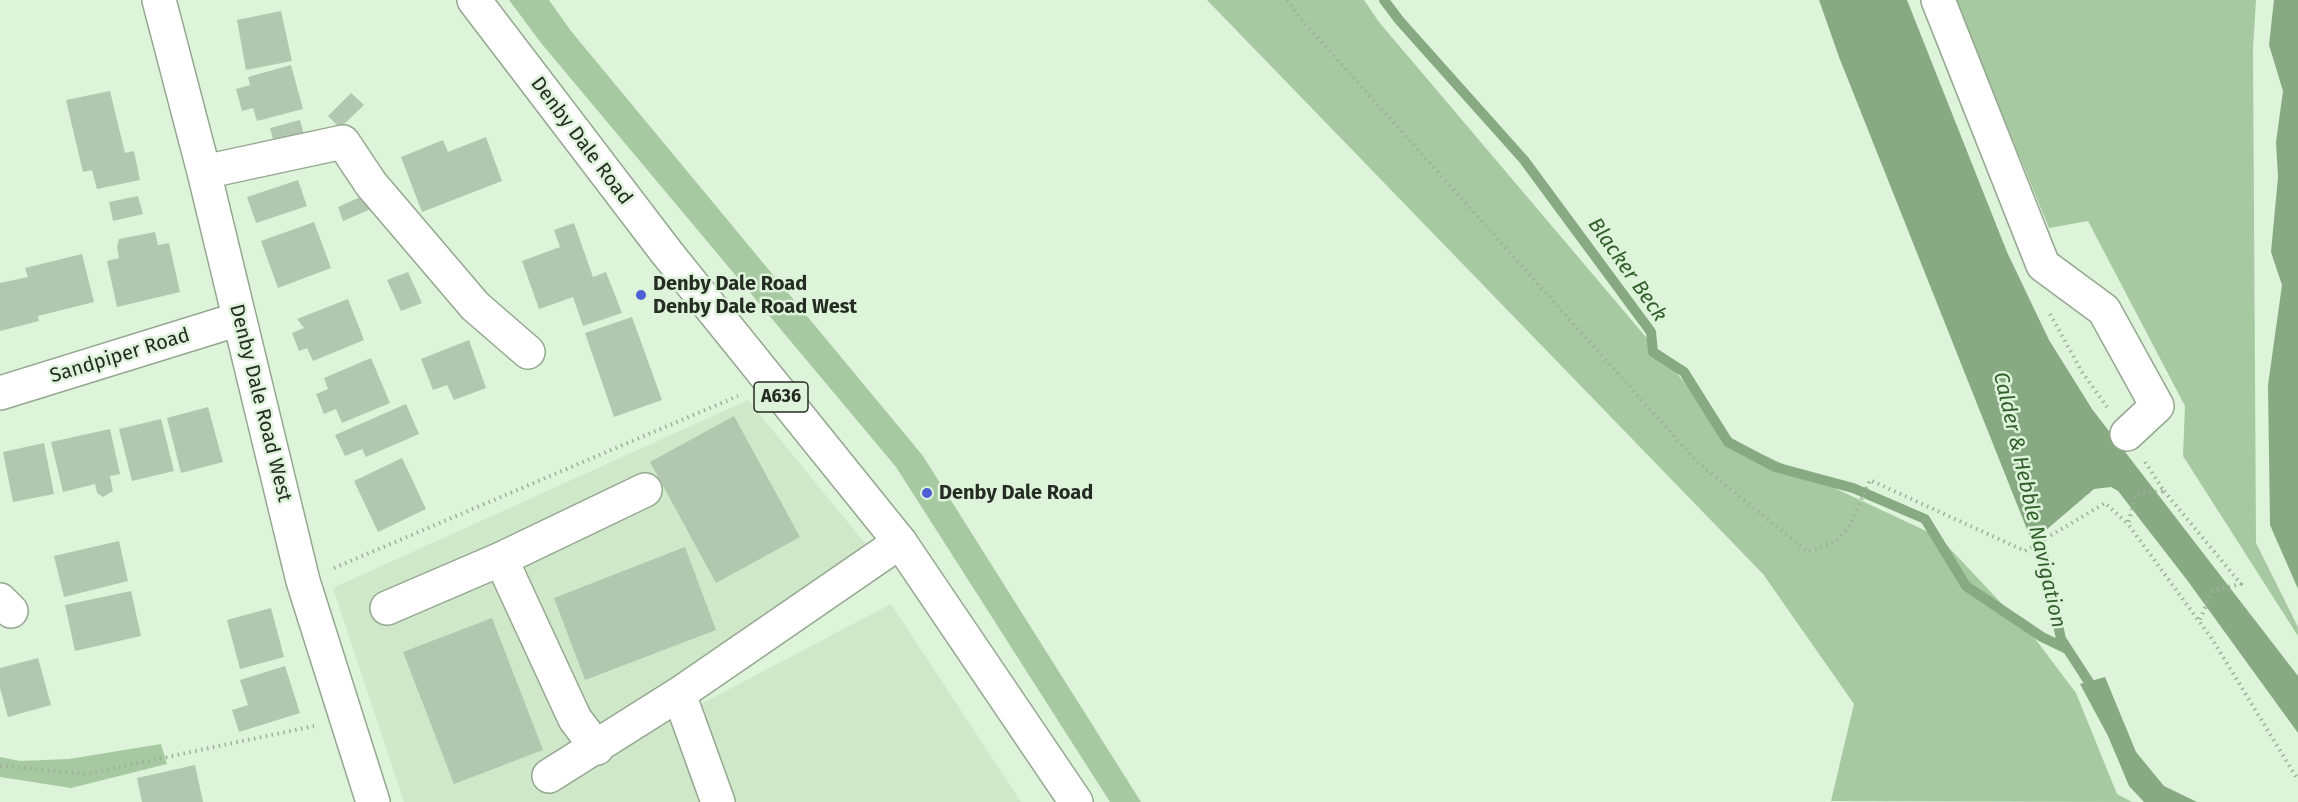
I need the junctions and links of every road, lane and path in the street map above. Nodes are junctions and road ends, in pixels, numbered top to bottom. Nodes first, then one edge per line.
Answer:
1 (159, 0) edge
2 (474, 0) edge
3 (1287, 0) edge
4 (1938, 0) edge
5 (204, 172) junction
6 (2047, 309) dead end
7 (239, 319) junction
8 (528, 352) dead end
9 (770, 382) junction
10 (0, 393) edge
11 (2127, 434) junction
12 (645, 490) dead end
13 (2164, 491) junction
14 (2128, 524) junction
15 (900, 542) junction
16 (501, 559) junction
17 (303, 581) junction
18 (387, 608) dead end
19 (2199, 622) junction
20 (680, 694) junction
21 (347, 719) junction
22 (597, 748) junction
23 (0, 766) edge
24 (549, 776) dead end
25 (2298, 780) edge
26 (373, 802) edge
27 (718, 802) edge
28 (1076, 802) edge

1 - 5 street, Denby Dale Road West
2 - 9 street, Denby Dale Road / A636
3 - 14 path
4 - 11 street
5 - 7 street, Denby Dale Road West
5 - 8 street
6 - 11 path
7 - 10 street, Sandpiper Road
7 - 17 street, Denby Dale Road West
9 - 15 street, Denby Dale Road / A636
9 - 17 path
11 - 13 path
12 - 16 street
13 - 14 path
13 - 19 path
14 - 19 path
15 - 20 street
15 - 28 street, Denby Dale Road / A636
16 - 18 street
16 - 22 street
17 - 21 street, Denby Dale Road West
19 - 25 path
20 - 22 street
20 - 27 street
21 - 23 path
21 - 26 street, Denby Dale Road West
22 - 24 street

